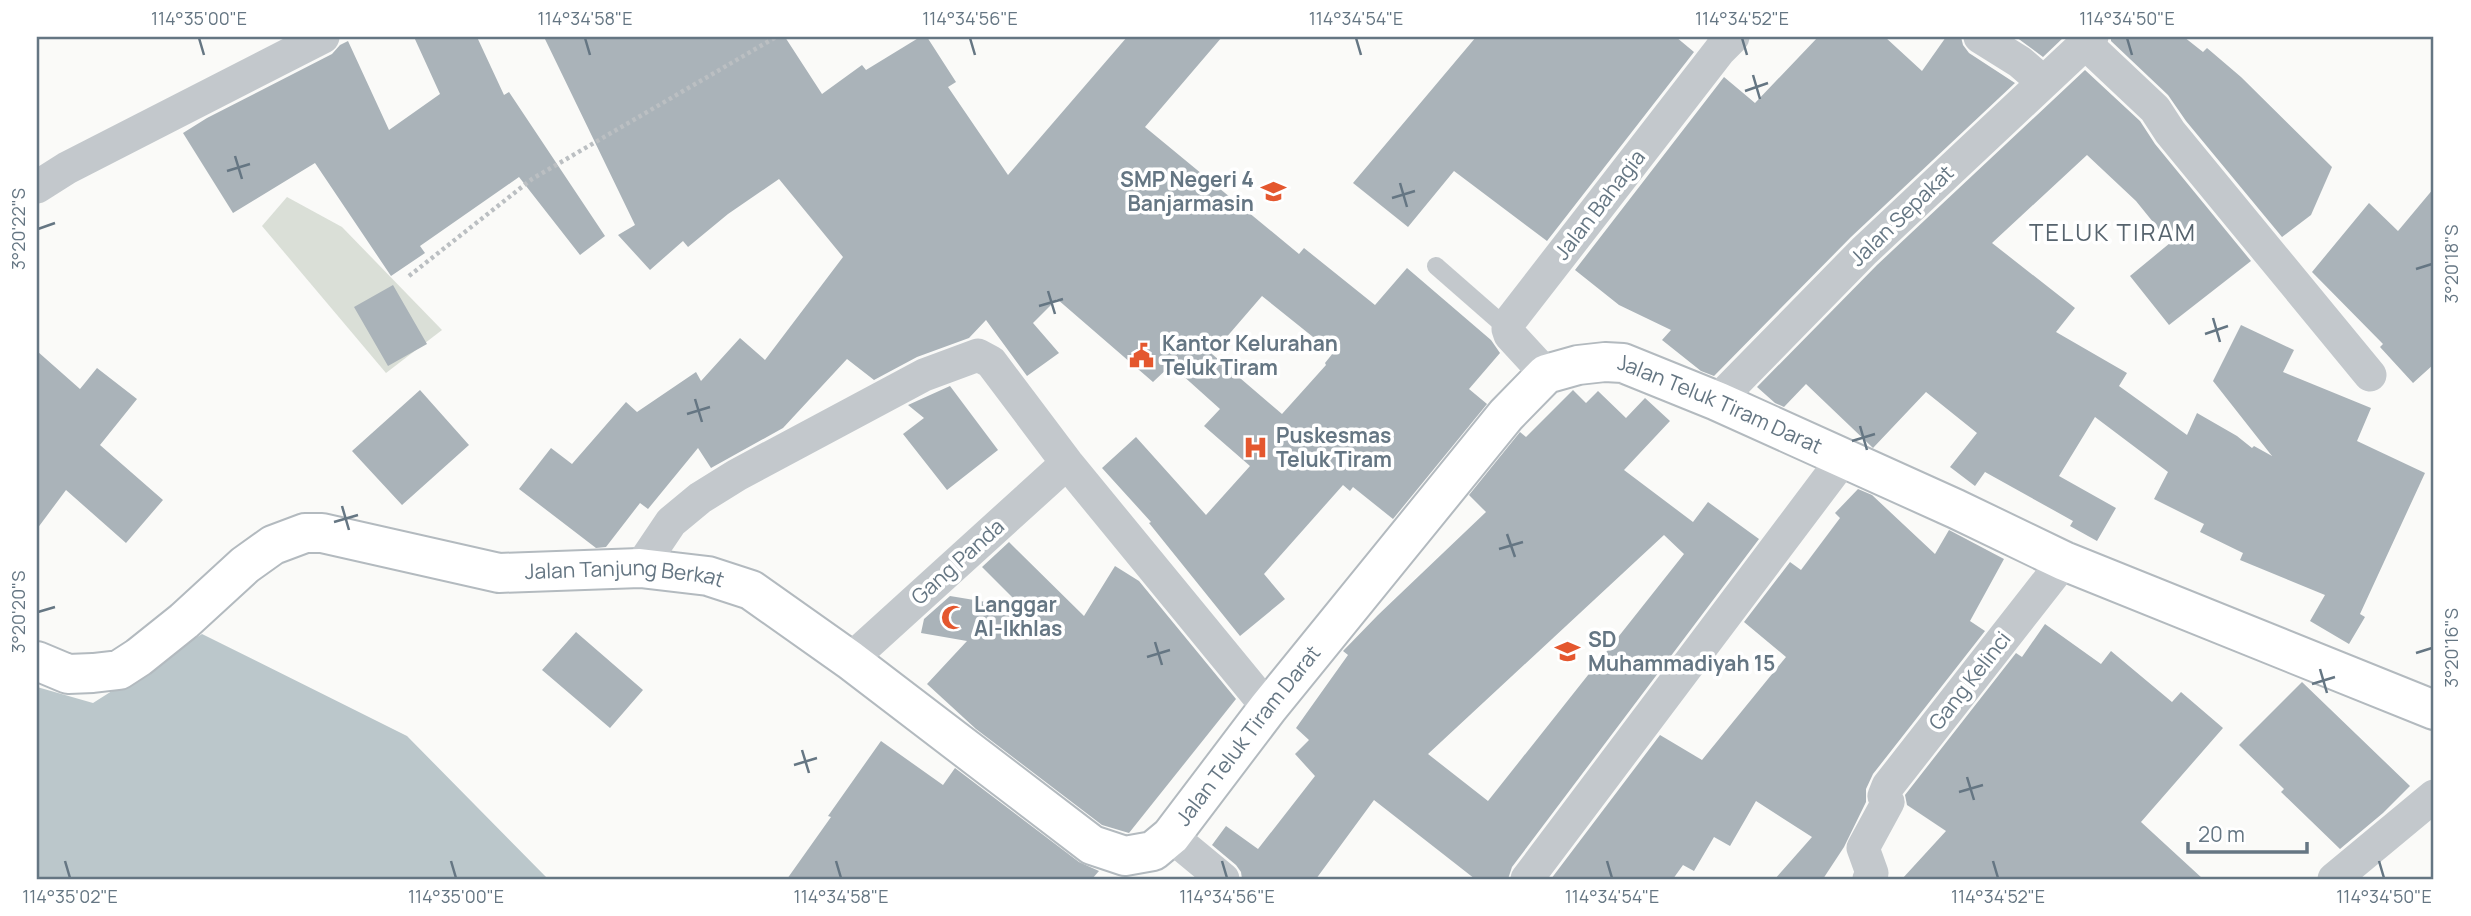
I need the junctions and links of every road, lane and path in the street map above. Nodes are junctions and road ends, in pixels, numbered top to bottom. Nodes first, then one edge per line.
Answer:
1 (323, 37) edge
2 (776, 37) edge
3 (1733, 37) edge
4 (1980, 37) edge
5 (2089, 40) edge
6 (2043, 82) junction
7 (37, 187) edge
8 (1436, 266) dead end
9 (409, 276) dead end
10 (1508, 328) junction
11 (1546, 374) junction
12 (2370, 375) dead end
13 (1717, 401) junction
14 (1843, 460) junction
15 (1067, 463) junction
16 (2064, 561) junction
17 (640, 568) junction
18 (850, 660) junction
19 (37, 661) edge
20 (1268, 708) junction
21 (2434, 710) edge
22 (2434, 796) edge
23 (1171, 836) junction
24 (1874, 877) edge
25 (1223, 879) edge
26 (1527, 879) edge
27 (2333, 879) edge

1 - 7 street
2 - 9 path
3 - 10 street, Jalan Bahagia
4 - 6 street
5 - 6 street, Jalan Sepakat
5 - 12 street
6 - 13 street, Jalan Sepakat
8 - 10 lane
10 - 11 street
11 - 13 street, Jalan Teluk Tiram Darat
11 - 20 street, Jalan Teluk Tiram Darat
13 - 14 street, Jalan Teluk Tiram Darat
14 - 16 street, Jalan Teluk Tiram Darat
14 - 26 street
15 - 17 street
15 - 18 street, Gang Panda
15 - 20 street
16 - 21 street, Jalan Teluk Tiram Darat
16 - 24 street, Gang Kelinci
17 - 18 street, Jalan Tanjung Berkat
17 - 19 street, Jalan Tanjung Berkat
18 - 23 street, Jalan Tanjung Berkat
20 - 23 street, Jalan Teluk Tiram Darat
22 - 27 street
23 - 25 street

